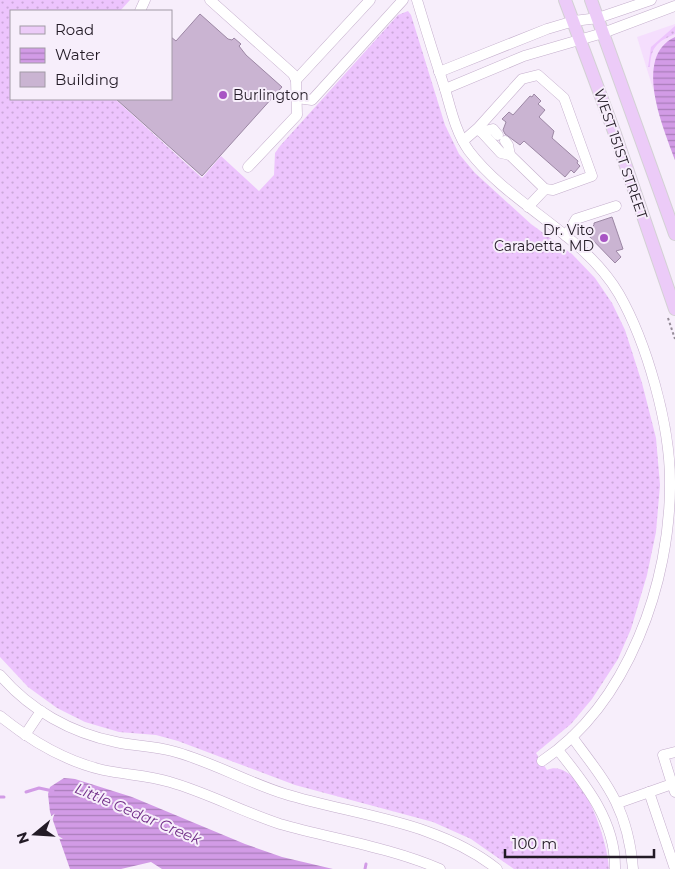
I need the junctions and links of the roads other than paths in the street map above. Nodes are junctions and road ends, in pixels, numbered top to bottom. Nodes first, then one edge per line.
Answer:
1 (210, 0) edge
2 (370, 0) edge
3 (403, 0) edge
4 (417, 0) edge
5 (565, 0) edge
6 (592, 0) edge
7 (651, 0) edge
8 (675, 6) edge
9 (598, 18) junction
10 (574, 21) junction
11 (603, 33) junction
12 (580, 38) junction
13 (439, 72) junction
14 (296, 80) junction
15 (445, 89) junction
16 (297, 98) junction
17 (480, 130) junction
18 (463, 141) junction
19 (510, 155) junction
20 (248, 167) dead end
21 (545, 189) junction
22 (616, 206) dead end
23 (528, 207) junction
24 (675, 234) edge
25 (566, 236) junction
26 (675, 309) edge
27 (0, 675) edge
28 (41, 710) junction
29 (0, 716) edge
30 (25, 735) junction
31 (572, 737) junction
32 (558, 750) junction
33 (675, 752) edge
34 (542, 761) dead end
35 (674, 787) edge
36 (649, 792) junction
37 (618, 803) junction
38 (440, 869) edge
39 (498, 869) edge
40 (616, 869) edge
41 (633, 869) edge
42 (674, 869) edge

1 - 14 street
2 - 14 street
3 - 16 street
4 - 13 street
5 - 10 main road, WEST 151ST STREET
6 - 9 main road, WEST 151ST STREET
7 - 9 street
8 - 11 street
9 - 10 street
9 - 11 main road, WEST 151ST STREET
10 - 12 main road, WEST 151ST STREET
10 - 13 street
11 - 12 street
11 - 24 main road, WEST 151ST STREET
12 - 15 street
12 - 26 main road, WEST 151ST STREET
13 - 15 street
14 - 16 street
15 - 18 street
16 - 20 street
17 - 18 street
17 - 19 street
17 - 19 street
17 - 21 street
18 - 23 street
19 - 21 street
21 - 23 street
22 - 25 street
23 - 25 street
25 - 31 street
27 - 28 street
28 - 30 street
28 - 39 street
29 - 30 street
30 - 38 street
31 - 32 street
31 - 37 street
32 - 34 street
32 - 40 street
33 - 35 street
35 - 36 street
36 - 37 street
36 - 42 street
37 - 41 street

